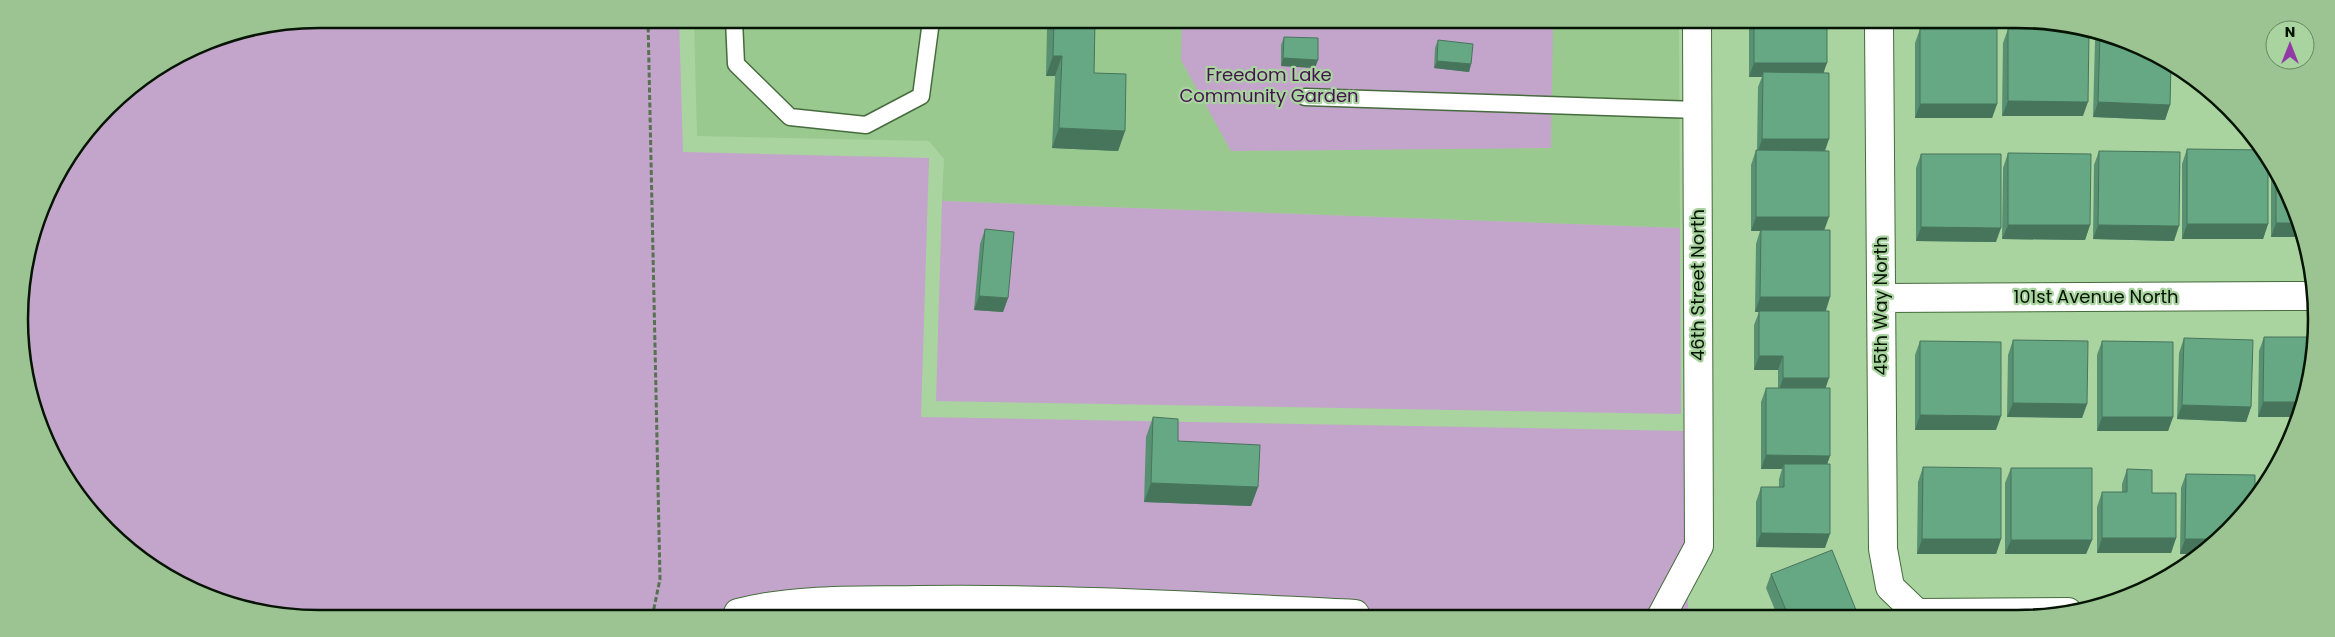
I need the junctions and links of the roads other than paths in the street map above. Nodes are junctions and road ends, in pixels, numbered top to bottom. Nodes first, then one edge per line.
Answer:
1 (734, 28) edge
2 (931, 28) edge
3 (1697, 28) edge
4 (1879, 28) edge
5 (1305, 97) dead end
6 (1697, 110) junction
7 (2307, 296) edge
8 (1881, 298) junction
9 (750, 610) edge
10 (1266, 610) edge
11 (1665, 610) edge
12 (1913, 610) edge

1 - 2 lane
3 - 6 street, 46th Street North
4 - 8 street, 45th Way North
5 - 6 lane
6 - 11 street, 46th Street North
7 - 8 street, 101st Avenue North
8 - 12 street, 45th Way North
9 - 10 street

